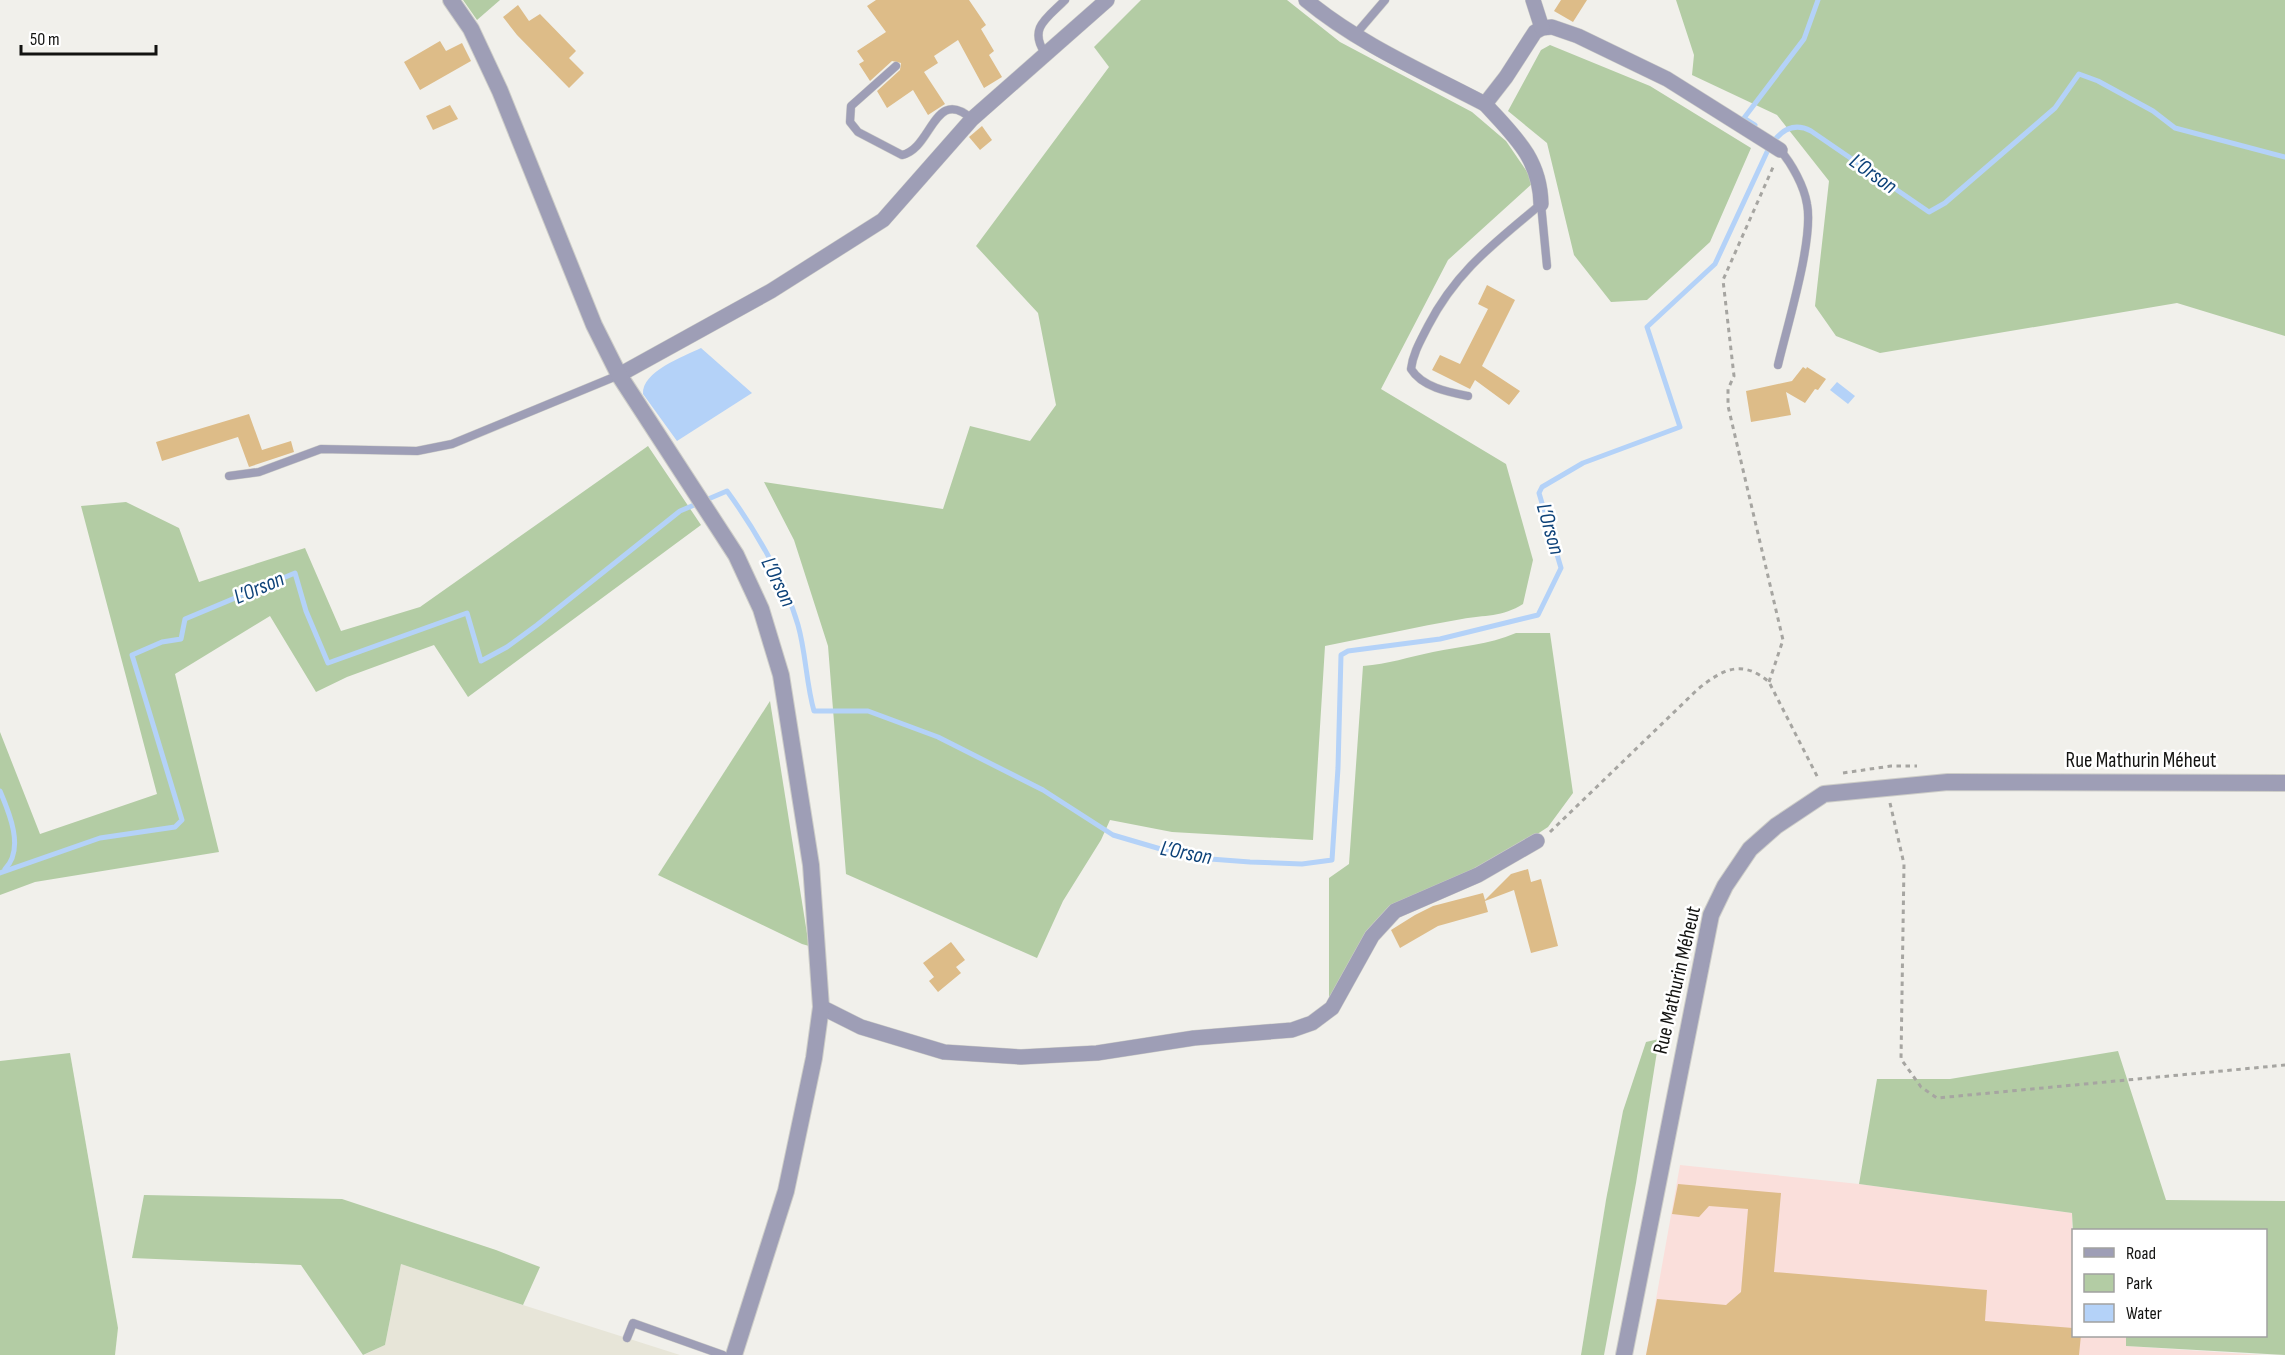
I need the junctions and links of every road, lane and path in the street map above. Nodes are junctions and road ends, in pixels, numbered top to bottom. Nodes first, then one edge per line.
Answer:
1 (451, 0) edge
2 (1065, 0) edge
3 (1107, 0) edge
4 (1306, 0) edge
5 (1384, 0) edge
6 (1533, 0) edge
7 (1542, 28) junction
8 (1355, 35) junction
9 (1045, 53) junction
10 (896, 66) dead end
11 (1485, 104) junction
12 (972, 119) junction
13 (1780, 150) junction
14 (1542, 204) junction
15 (1548, 266) dead end
16 (1778, 365) dead end
17 (619, 375) junction
18 (1468, 396) dead end
19 (229, 476) dead end
20 (1769, 682) junction
21 (1925, 766) dead end
22 (1815, 772) dead end
23 (1838, 775) dead end
24 (1820, 781) dead end
25 (2285, 783) edge
26 (1812, 784) dead end
27 (1889, 801) dead end
28 (1537, 842) joint
29 (821, 1007) junction
30 (2285, 1065) edge
31 (627, 1338) dead end
32 (723, 1355) edge
33 (734, 1355) edge
34 (1624, 1355) edge

1 - 17 street
2 - 9 lane
3 - 9 street
4 - 8 street
5 - 8 lane
6 - 7 street
7 - 11 street
7 - 13 street
8 - 11 street
9 - 12 street
10 - 12 lane
11 - 14 street
12 - 17 street
13 - 16 lane
13 - 20 path
14 - 15 lane
14 - 18 lane
17 - 19 lane
17 - 29 street
20 - 22 path
20 - 28 path
21 - 23 path
24 - 26 path
25 - 34 street, Rue Mathurin Méheut
27 - 30 path
28 - 29 street
29 - 33 street
31 - 32 lane

